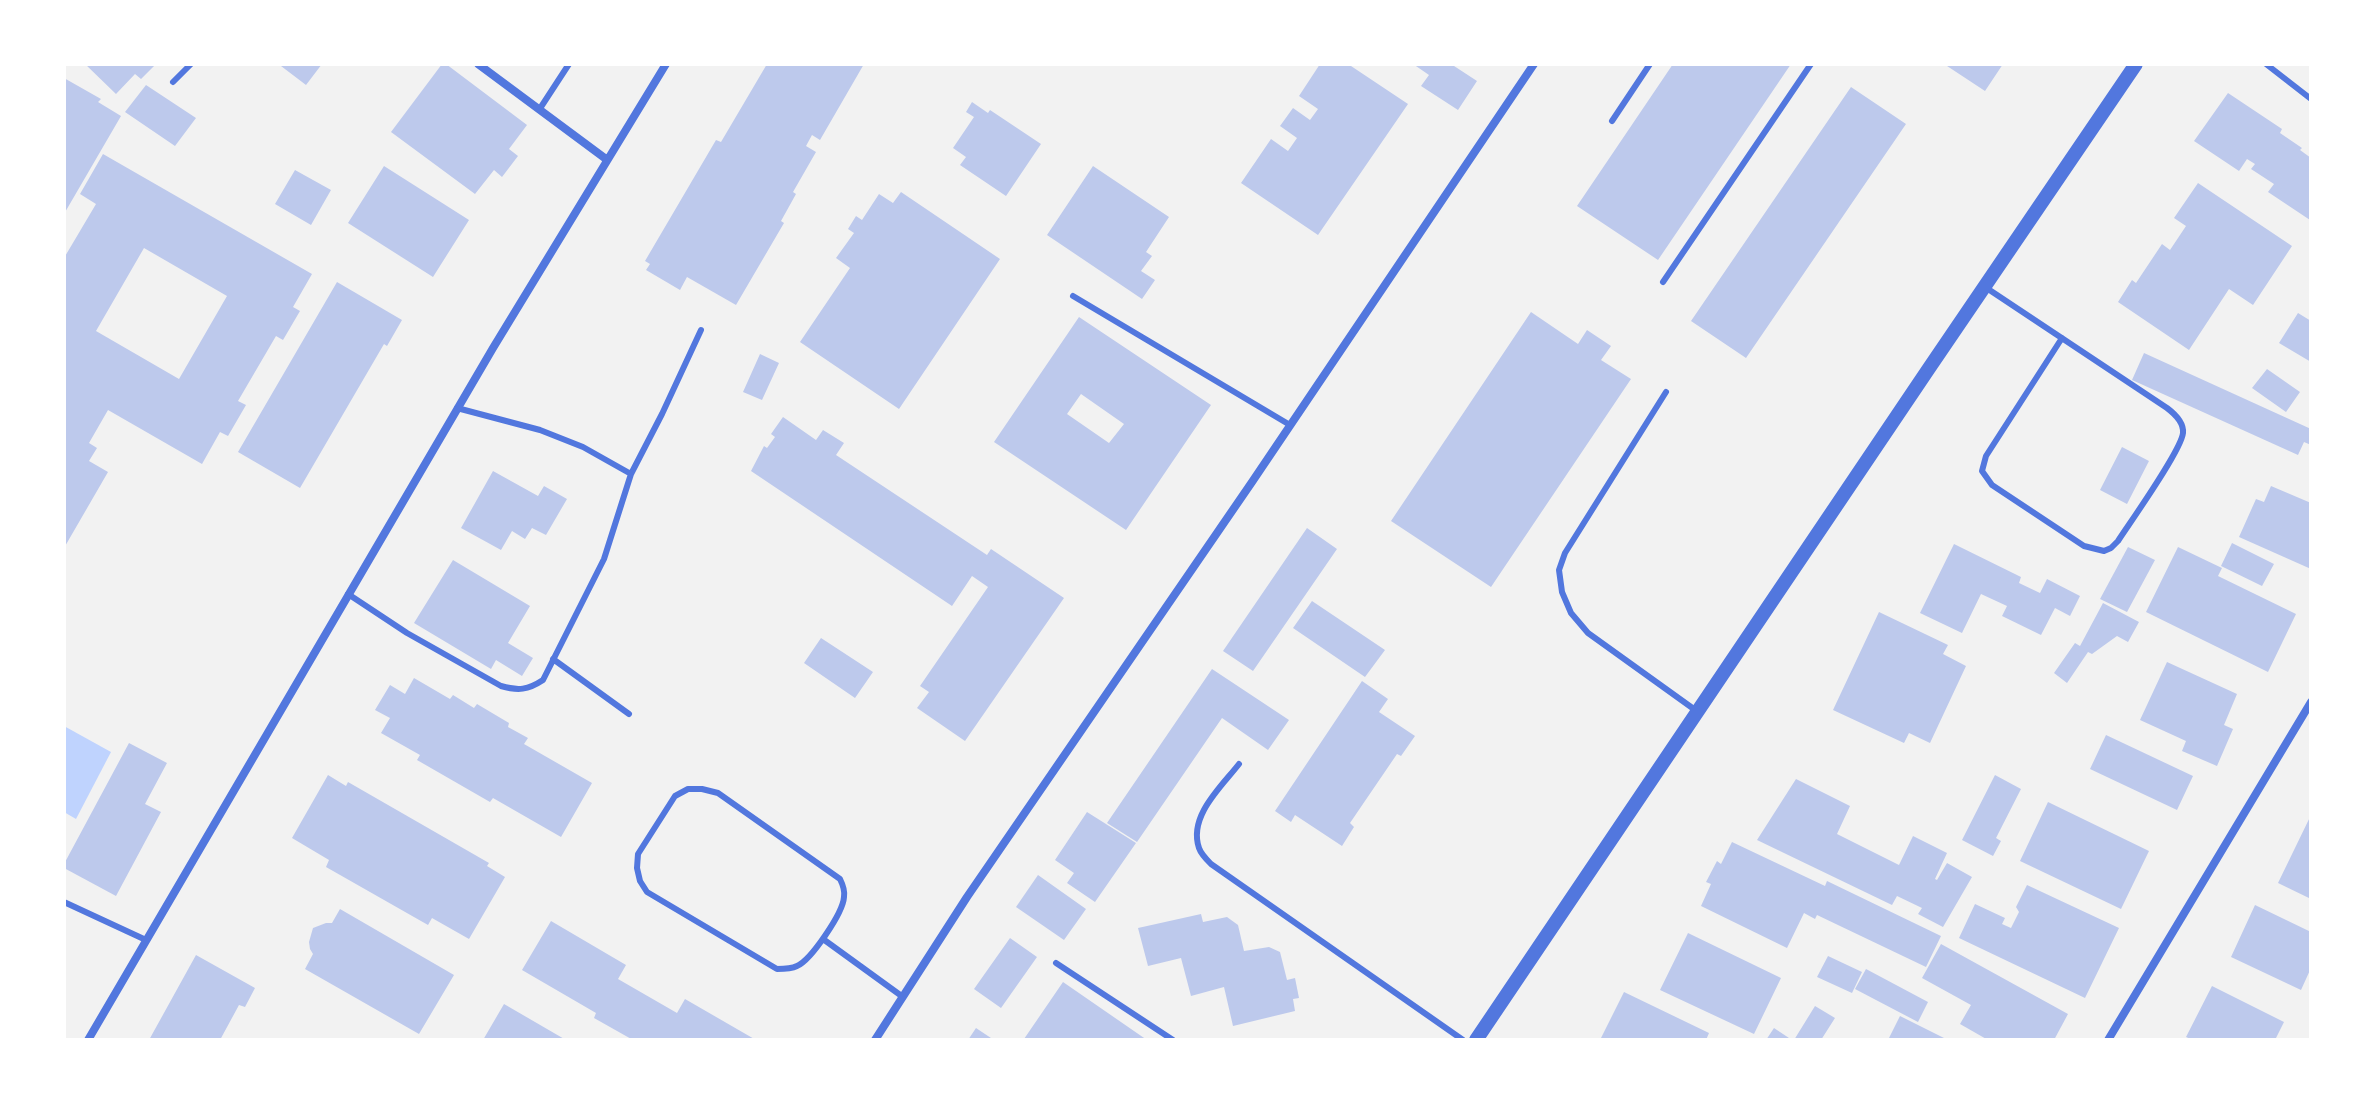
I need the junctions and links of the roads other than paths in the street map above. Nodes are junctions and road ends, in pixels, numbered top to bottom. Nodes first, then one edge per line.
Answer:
1 (191, 64) edge
2 (478, 64) edge
3 (569, 64) edge
4 (666, 64) edge
5 (1534, 64) edge
6 (1650, 64) edge
7 (1811, 64) edge
8 (2136, 64) edge
9 (2266, 64) edge
10 (173, 82) dead end
11 (2311, 99) edge
12 (539, 110) junction
13 (1612, 121) dead end
14 (606, 159) junction
15 (1663, 282) dead end
16 (1985, 287) junction
17 (1073, 296) dead end
18 (701, 330) dead end
19 (2062, 338) junction
20 (1666, 392) dead end
21 (457, 408) junction
22 (1290, 425) junction
23 (631, 474) junction
24 (348, 594) junction
25 (553, 659) junction
26 (2311, 702) edge
27 (1698, 712) junction
28 (629, 714) dead end
29 (1239, 764) dead end
30 (64, 902) edge
31 (823, 939) junction
32 (146, 940) junction
33 (1056, 963) dead end
34 (903, 997) junction
35 (88, 1040) edge
36 (875, 1040) edge
37 (1173, 1040) edge
38 (1463, 1040) edge
39 (1476, 1040) edge
40 (2108, 1040) edge

1 - 10 lane
2 - 12 street
3 - 12 lane
4 - 14 street
5 - 22 street
6 - 13 lane
7 - 15 lane
8 - 16 street
9 - 11 lane
12 - 14 street
14 - 21 street
16 - 19 lane
16 - 27 street
17 - 22 lane
18 - 23 lane
19 - 19 lane
20 - 27 lane
21 - 23 lane
21 - 24 street
22 - 34 street
23 - 25 lane
24 - 25 lane
24 - 32 street
25 - 28 lane
26 - 40 street
27 - 39 street
29 - 38 lane
30 - 32 lane
31 - 31 lane
31 - 34 lane
32 - 35 street
33 - 37 lane
34 - 36 street

